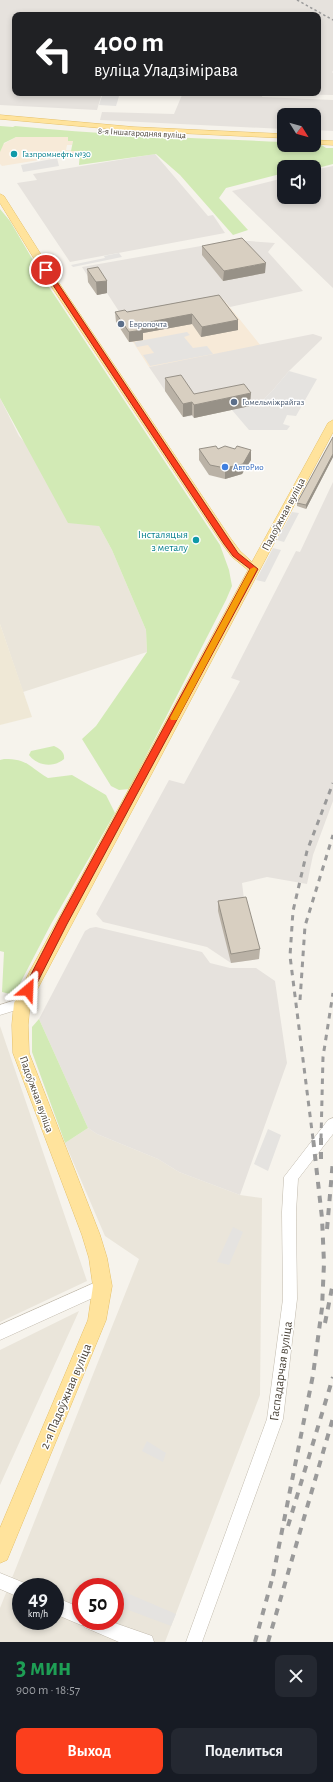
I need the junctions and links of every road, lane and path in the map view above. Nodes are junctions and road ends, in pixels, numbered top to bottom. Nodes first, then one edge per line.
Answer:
1 (0, 118) edge
2 (0, 122) edge
3 (277, 136) edge
4 (321, 138) edge
5 (333, 138) edge
6 (277, 140) edge
7 (321, 142) edge
8 (333, 143) edge
9 (0, 196) edge
10 (333, 423) edge
11 (254, 569) junction
12 (22, 1003) junction
13 (0, 1010) edge
14 (333, 1124) edge
15 (91, 1235) joint
16 (104, 1286) junction
17 (0, 1333) edge
18 (0, 1553) edge
19 (0, 1580) edge
20 (12, 1586) edge
21 (110, 1630) edge
22 (146, 1642) edge
23 (194, 1642) edge

1 - 3 main road, 8-я Іншагародняя вуліца
2 - 6 main road, 8-я Іншагародняя вуліца
4 - 5 main road
7 - 8 main road
9 - 11 main road
10 - 11 main road, Падоўжная вуліца
11 - 12 main road, Падоўжная вуліца
12 - 13 street
12 - 15 main road, Падоўжная вуліца
14 - 23 street, Гаспадарчая вуліца
15 - 16 main road, 2-я Падоўжная вуліца
16 - 17 street
16 - 18 main road, 2-я Падоўжная вуліца
19 - 20 street
21 - 22 street

